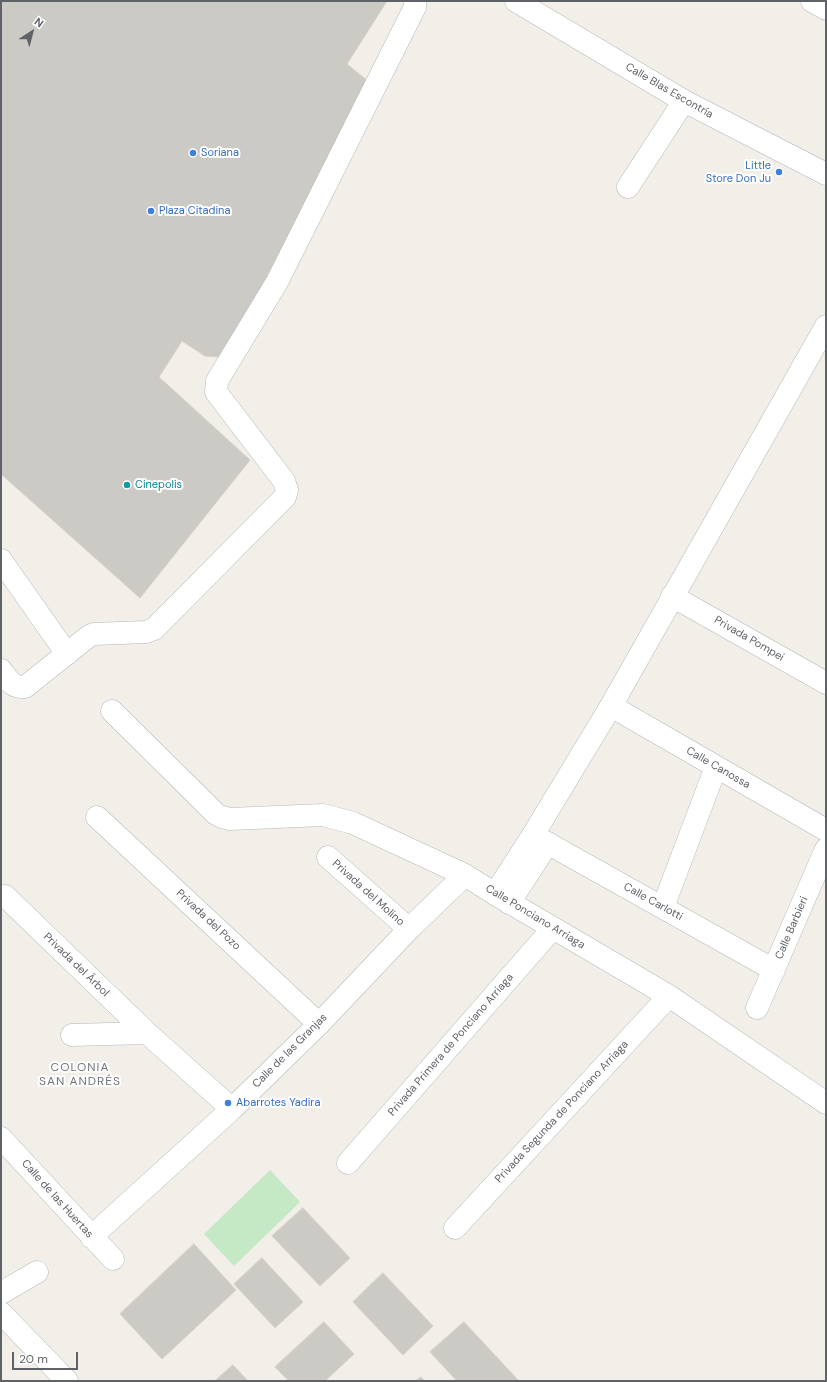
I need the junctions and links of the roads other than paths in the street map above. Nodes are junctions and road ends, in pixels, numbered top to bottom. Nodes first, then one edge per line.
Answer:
1 (415, 1) edge
2 (516, 1) edge
3 (812, 1) edge
4 (826, 9) edge
5 (684, 101) junction
6 (826, 174) edge
7 (628, 187) dead end
8 (826, 326) edge
9 (1, 560) edge
10 (672, 596) junction
11 (67, 654) junction
12 (1, 670) edge
13 (826, 683) edge
14 (611, 706) junction
15 (112, 711) dead end
16 (716, 767) junction
17 (97, 817) dead end
18 (826, 830) edge
19 (540, 839) junction
20 (826, 849) edge
21 (328, 856) dead end
22 (465, 875) junction
23 (5, 896) dead end
24 (502, 899) junction
25 (663, 907) junction
26 (553, 928) junction
27 (409, 929) junction
28 (774, 970) junction
29 (669, 996) junction
30 (757, 1008) dead end
31 (318, 1024) junction
32 (148, 1033) junction
33 (72, 1035) dead end
34 (826, 1103) edge
35 (232, 1108) junction
36 (1, 1138) edge
37 (348, 1163) dead end
38 (456, 1228) dead end
39 (91, 1237) junction
40 (113, 1259) dead end
41 (37, 1272) dead end
42 (1, 1293) edge
43 (1, 1313) edge
44 (67, 1381) edge

1 - 11 street
2 - 5 street, Calle Blas Escontría
3 - 4 street
5 - 6 street, Calle Blas Escontría
5 - 7 street
8 - 10 street
9 - 11 street
10 - 13 street, Privada Pompei
10 - 14 street
11 - 12 street
14 - 16 street, Calle Canossa
14 - 19 street
15 - 22 street, Calle Ponciano Arriaga
16 - 18 street, Calle Canossa
16 - 25 street
17 - 31 street, Privada del Pozo
19 - 24 street
19 - 25 street, Calle Carlotti
20 - 28 street, Calle Barbieri
21 - 27 street, Privada del Molino
22 - 24 street, Calle Ponciano Arriaga
22 - 27 street, Calle de las Granjas
23 - 32 street, Privada del Árbol
24 - 26 street, Calle Ponciano Arriaga
25 - 28 street, Calle Carlotti
26 - 29 street, Calle Ponciano Arriaga
26 - 37 street, Privada Primera de Ponciano Arriaga
27 - 31 street, Calle de las Granjas
28 - 30 street, Calle Barbieri
29 - 34 street, Calle Ponciano Arriaga
29 - 38 street, Privada Segunda de Ponciano Arriaga
31 - 35 street, Calle de las Granjas
32 - 33 street
32 - 35 street, Privada del Árbol
35 - 39 street, Calle de las Granjas
36 - 39 street, Calle de las Huertas
39 - 40 street, Calle de las Huertas
41 - 42 street
43 - 44 street

